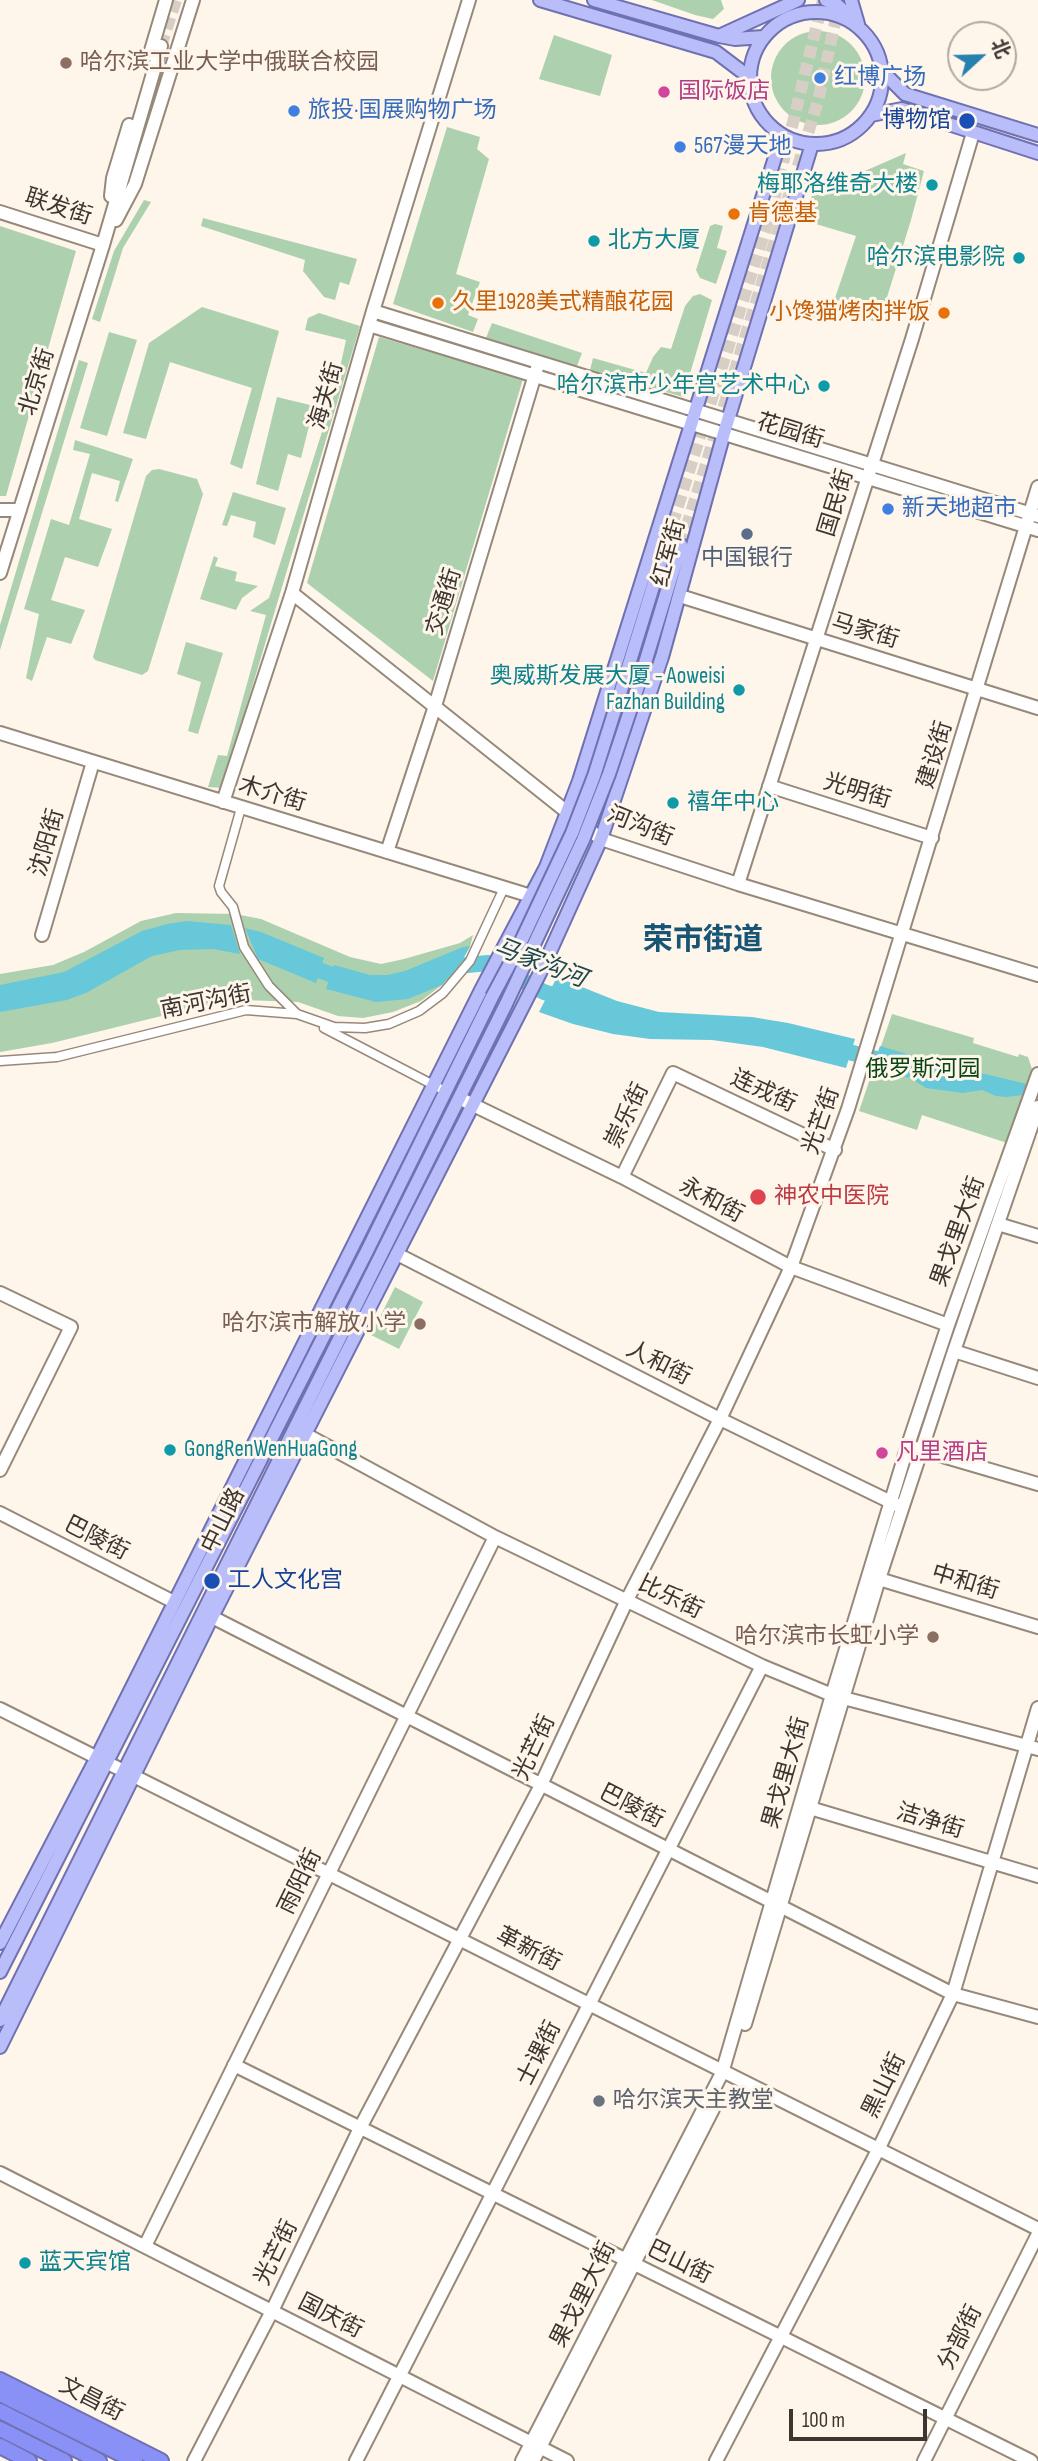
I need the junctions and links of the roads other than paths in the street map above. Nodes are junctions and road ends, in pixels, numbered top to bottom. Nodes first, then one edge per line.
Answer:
1 (166, 0) edge
2 (193, 0) edge
3 (469, 0) edge
4 (540, 0) edge
5 (594, 0) edge
6 (798, 0) edge
7 (826, 0) edge
8 (851, 0) edge
9 (808, 6) edge
10 (859, 27) junction
11 (719, 36) junction
12 (763, 37) junction
13 (161, 46) tunnel mouth
14 (882, 71) junction
15 (749, 77) junction
16 (871, 115) junction
17 (973, 133) junction
18 (782, 135) junction
19 (1038, 135) edge
20 (812, 144) junction
21 (1038, 153) edge
22 (0, 212) edge
23 (103, 245) junction
24 (373, 312) junction
25 (369, 325) junction
26 (539, 362) junction
27 (535, 376) junction
28 (694, 417) junction
29 (726, 427) junction
30 (869, 471) junction
31 (1038, 487) edge
32 (0, 510) edge
33 (20, 510) junction
34 (1033, 521) edge
35 (667, 541) tunnel mouth
36 (681, 545) tunnel mouth
37 (0, 573) edge
38 (292, 593) junction
39 (680, 596) junction
40 (817, 638) junction
41 (663, 657) junction
42 (641, 674) junction
43 (978, 689) junction
44 (435, 706) junction
45 (1038, 708) edge
46 (0, 733) edge
47 (93, 762) junction
48 (769, 786) junction
49 (223, 802) junction
50 (242, 807) junction
51 (568, 812) junction
52 (932, 838) junction
53 (601, 839) junction
54 (387, 852) junction
55 (738, 884) junction
56 (504, 888) junction
57 (531, 896) junction
58 (565, 916) junction
59 (903, 934) junction
60 (42, 935) dead end
61 (511, 949) junction
62 (529, 958) junction
63 (1038, 975) edge
64 (487, 994) joint
65 (506, 1004) joint
66 (297, 1014) junction
67 (872, 1035) joint
68 (0, 1061) edge
69 (673, 1073) joint
70 (1038, 1074) edge
71 (440, 1088) junction
72 (461, 1099) junction
73 (473, 1105) junction
74 (1038, 1107) edge
75 (1019, 1144) junction
76 (835, 1150) junction
77 (622, 1177) junction
78 (998, 1224) junction
79 (1038, 1236) edge
80 (397, 1254) junction
81 (791, 1267) junction
82 (0, 1293) edge
83 (948, 1325) junction
84 (954, 1351) junction
85 (1038, 1378) edge
86 (720, 1419) junction
87 (305, 1434) junction
88 (908, 1446) junction
89 (921, 1450) junction
90 (0, 1470) edge
91 (1038, 1484) edge
92 (896, 1505) junction
93 (0, 1513) edge
94 (495, 1537) junction
95 (879, 1579) junction
96 (627, 1601) junction
97 (174, 1602) junction
98 (212, 1617) junction
99 (1038, 1627) edge
100 (762, 1666) junction
101 (838, 1696) junction
102 (1038, 1708) edge
103 (0, 1709) edge
104 (406, 1716) junction
105 (1032, 1748) edge
106 (102, 1759) junction
107 (129, 1773) junction
108 (541, 1785) junction
109 (810, 1808) junction
110 (668, 1849) junction
111 (992, 1862) junction
112 (329, 1873) junction
113 (1038, 1876) edge
114 (776, 1904) junction
115 (459, 1939) junction
116 (0, 1943) edge
117 (0, 1972) edge
118 (953, 1994) junction
119 (589, 2005) junction
120 (1038, 2017) edge
121 (0, 2020) edge
122 (0, 2047) edge
123 (234, 2065) junction
124 (726, 2075) junction
125 (360, 2128) junction
126 (878, 2150) junction
127 (0, 2173) edge
128 (492, 2193) junction
129 (1038, 2232) edge
130 (145, 2246) junction
131 (630, 2262) junction
132 (272, 2311) junction
133 (780, 2336) junction
134 (400, 2376) junction
135 (0, 2380) edge
136 (0, 2394) edge
137 (0, 2411) edge
138 (944, 2418) junction
139 (0, 2429) edge
140 (535, 2445) junction
141 (0, 2446) edge
142 (29, 2461) edge
143 (64, 2461) edge
144 (99, 2461) edge
145 (135, 2461) edge
146 (161, 2461) edge
147 (194, 2461) edge
148 (356, 2461) edge
149 (522, 2461) edge
150 (533, 2461) edge
151 (567, 2461) edge
152 (716, 2461) edge
153 (924, 2461) edge
154 (1031, 2461) edge

1 - 23 street, 北京街
2 - 23 street, 北京街
3 - 24 street, 海关街
4 - 15 main road
5 - 11 main road
6 - 11 main road
7 - 10 main road
8 - 10 main road
9 - 10 main road
9 - 12 main road
10 - 14 main road
11 - 12 main road
12 - 15 main road
13 - 23 street, 北京街
14 - 16 main road
14 - 19 main road
15 - 18 main road
16 - 17 main road
16 - 20 main road
17 - 21 main road
17 - 30 street, 国民街
18 - 20 main road
18 - 28 main road, 红军街
20 - 29 main road, 红军街
22 - 23 street, 联发街
23 - 33 street, 北京街
24 - 25 street, 海关街
24 - 26 street, 花园街
25 - 27 street, 花园街
25 - 38 street, 海关街
26 - 27 street, 交通街
26 - 28 street, 花园街
27 - 28 street, 花园街
27 - 44 street, 交通街
28 - 29 street, 花园街
28 - 51 main road, 红军街
29 - 30 street, 花园街
29 - 39 main road, 红军街
30 - 34 street, 花园街
30 - 40 street, 国民街
31 - 34 street, 建设街
32 - 33 street
33 - 37 street, 北京街
34 - 43 street, 建设街
35 - 61 main road, 红军街, bridge
36 - 42 main road, 红军街
38 - 44 street, 河沟街
38 - 49 street, 海关街
39 - 40 street, 马家街
39 - 41 main road, 红军街
40 - 43 street, 马家街
40 - 48 street, 国民街
41 - 42 main road
41 - 53 main road, 红军街
42 - 62 main road, 红军街, bridge
43 - 45 street, 马家街
43 - 52 street, 建设街
44 - 51 street, 河沟街
44 - 54 street, 交通街
46 - 47 street, 木介街
47 - 49 street, 木介街
47 - 60 street, 沈阳街
48 - 52 street, 光明街
48 - 55 street, 国民街
49 - 50 street, 木介街
50 - 54 street, 木介街
50 - 66 street
51 - 53 street, 河沟街
51 - 57 main road, 红军街
52 - 59 street, 建设街
53 - 55 street, 河沟街
53 - 58 main road, 红军街
54 - 56 street, 木介街
55 - 59 street, 河沟街
56 - 57 street, 木介街
56 - 66 street
57 - 61 main road, 红军街
58 - 62 main road
58 - 73 main road, 红军街
59 - 63 street, 河沟街
59 - 67 street, 建设街
61 - 64 main road, 红军街, bridge
62 - 65 main road, 红军街, bridge
64 - 71 main road, 中山路
65 - 72 main road, 中山路
66 - 68 street, 南河沟街
66 - 71 street, 南河沟街
67 - 76 street, 光芒街
69 - 76 street, 连戎街
69 - 77 street, 崇乐街
70 - 75 street, 果戈里大街
71 - 97 main road
71 - 106 main road, 中山路
72 - 73 street, 永和街
72 - 107 main road, 中山路
73 - 77 street, 永和街
73 - 80 main road, 红军街
74 - 75 street, 果戈里大街
75 - 78 street, 果戈里大街
75 - 83 street, 果戈里大街
76 - 81 street, 光芒街
77 - 81 street, 永和街
78 - 79 street
78 - 84 street, 果戈里大街
80 - 86 street, 人和街
80 - 87 main road, 红军街
81 - 83 street, 永和街
81 - 86 street, 光芒街
82 - 90 street
83 - 88 street, 果戈里大街
84 - 85 street
84 - 89 street, 果戈里大街
86 - 92 street, 人和街
86 - 96 street, 光芒街
87 - 94 street, 比乐街
87 - 98 main road, 红军街
88 - 89 street
88 - 92 street, 果戈里大街
89 - 91 street
89 - 92 street, 果戈里大街
92 - 95 street, 果戈里大街
92 - 101 street, 果戈里大街
93 - 97 street, 巴陵街
94 - 96 street, 比乐街
94 - 104 street, 雨阳街
95 - 99 street, 中和街
95 - 101 street, 果戈里大街
96 - 100 street, 比乐街
96 - 108 street, 光芒街
97 - 106 main road
98 - 104 street, 巴陵街
98 - 107 main road, 红军街
100 - 101 street, 比乐街
100 - 110 street, 士课街
101 - 105 street, 比乐街
101 - 109 street, 果戈里大街
101 - 114 street, 果戈里大街
102 - 105 street, 黑山街
103 - 106 street, 革新街
104 - 108 street, 巴陵街
104 - 112 street, 雨阳街
105 - 111 street, 黑山街
106 - 107 street, 革新街
106 - 116 main road
106 - 117 main road, 中山路
107 - 112 street, 革新街
107 - 121 main road, 中山路
107 - 122 main road
108 - 110 street, 巴陵街
108 - 115 street, 光芒街
109 - 111 street, 洁净街
109 - 114 street, 果戈里大街
110 - 114 street, 巴陵街
110 - 119 street, 士课街
111 - 113 street, 洁净街
111 - 118 street, 黑山街
112 - 115 street, 革新街
112 - 123 street, 雨阳街
114 - 118 street, 巴陵街
114 - 124 street, 果戈里大街
115 - 119 street, 革新街
115 - 125 street, 光芒街
118 - 120 street, 巴陵街
118 - 126 street, 黑山街
119 - 124 street, 革新街
119 - 128 street, 士课街
123 - 125 street, 巴山街
123 - 130 street, 雨阳街
124 - 126 street, 革新街
124 - 131 street, 果戈里大街
125 - 128 street, 巴山街
125 - 132 street, 光芒街
126 - 129 street, 革新街
126 - 133 street, 黑山街
127 - 130 street, 国庆街
128 - 131 street, 巴山街
128 - 134 street, 士课街
129 - 138 street, 分部街
130 - 132 street, 国庆街
131 - 133 street, 巴山街
131 - 140 street, 果戈里大街
132 - 134 street, 国庆街
132 - 147 street, 光芒街
133 - 138 street, 巴山街
133 - 152 street, 黑山街
134 - 140 street, 国庆街
134 - 148 street, 士课街
135 - 146 highway, 文昌街
136 - 145 highway
137 - 144 highway
138 - 153 street, 分部街
138 - 154 street, 巴山街
139 - 143 highway
140 - 149 street, 果戈里大街
140 - 150 street, 果戈里大街
140 - 151 street, 国庆街
141 - 142 highway

